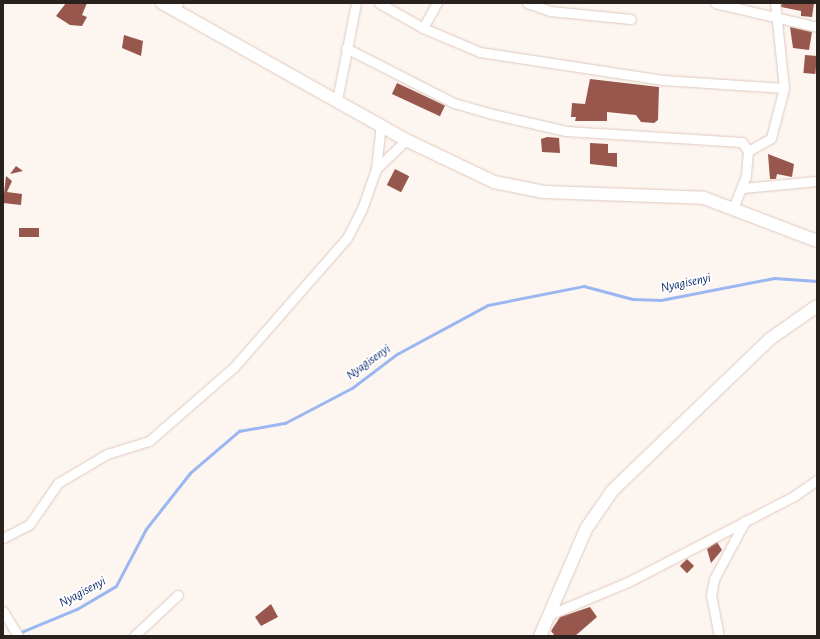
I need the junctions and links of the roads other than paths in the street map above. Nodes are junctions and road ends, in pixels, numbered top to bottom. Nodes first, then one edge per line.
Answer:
1 (162, 3) edge
2 (356, 3) edge
3 (379, 3) edge
4 (437, 3) edge
5 (527, 3) edge
6 (715, 3) edge
7 (775, 3) edge
8 (176, 6) edge
9 (776, 16) junction
10 (631, 19) dead end
11 (817, 27) edge
12 (423, 28) junction
13 (346, 48) junction
14 (784, 88) junction
15 (337, 100) junction
16 (381, 124) junction
17 (406, 140) junction
18 (748, 151) junction
19 (376, 169) junction
20 (817, 181) edge
21 (743, 188) junction
22 (733, 208) junction
23 (817, 241) edge
24 (817, 306) edge
25 (817, 480) edge
26 (745, 521) junction
27 (3, 538) edge
28 (178, 595) dead end
29 (3, 611) edge
30 (551, 614) junction
31 (18, 636) edge
32 (134, 636) edge
33 (540, 636) edge
34 (719, 636) edge

1 - 8 main road
2 - 13 street
3 - 12 street
4 - 12 street
5 - 10 street
6 - 9 street
7 - 9 street
8 - 15 main road
9 - 11 street
9 - 14 street
12 - 14 street
13 - 15 street
13 - 18 street
14 - 18 street
15 - 16 main road
16 - 17 main road
16 - 19 street
17 - 19 street
17 - 22 main road
18 - 21 street
19 - 27 street
20 - 21 street
21 - 22 street
22 - 23 main road
24 - 30 main road
25 - 26 street
26 - 30 street
26 - 34 street
28 - 32 street
29 - 31 street
30 - 33 main road

